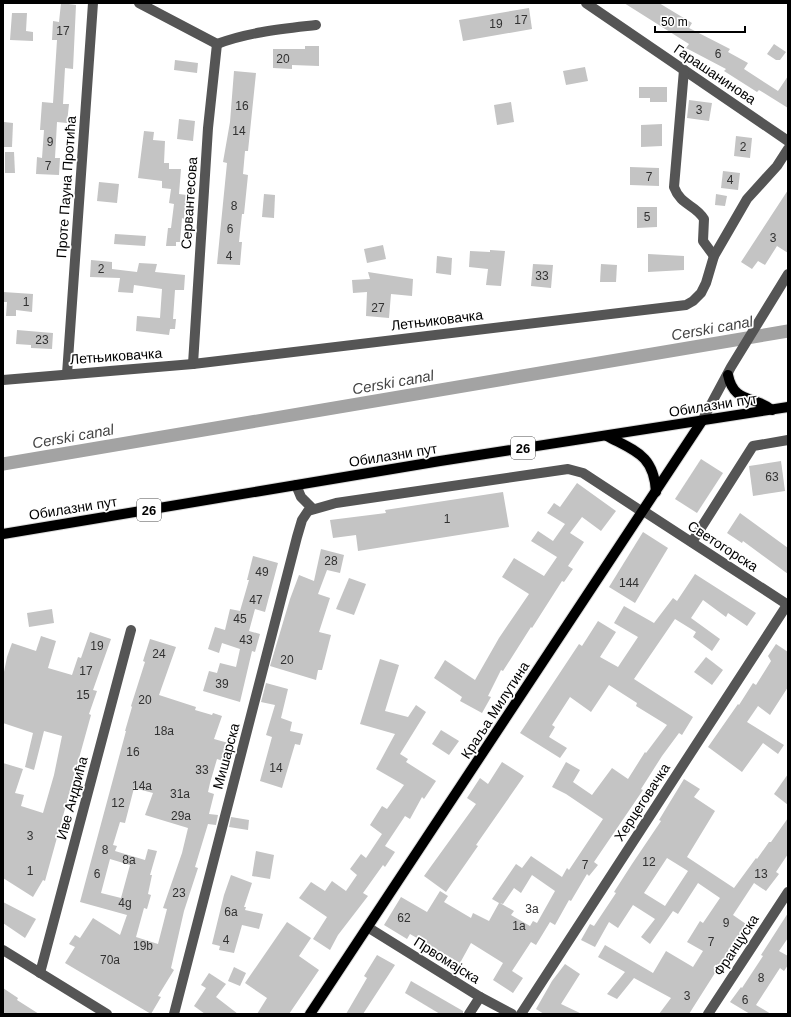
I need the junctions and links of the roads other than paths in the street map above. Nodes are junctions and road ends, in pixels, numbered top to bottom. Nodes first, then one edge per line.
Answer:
1 (93, 3) edge
2 (139, 3) edge
3 (586, 3) edge
4 (316, 25) dead end
5 (217, 44) junction
6 (684, 70) junction
7 (788, 140) edge
8 (788, 149) edge
9 (714, 256) junction
10 (788, 274) edge
11 (193, 364) junction
12 (729, 371) junction
13 (67, 374) junction
14 (3, 380) edge
15 (788, 407) edge
16 (772, 410) junction
17 (702, 421) junction
18 (607, 436) junction
19 (788, 440) edge
20 (296, 485) junction
21 (656, 492) junction
22 (312, 508) junction
23 (642, 511) junction
24 (3, 534) edge
25 (692, 542) junction
26 (788, 605) edge
27 (131, 630) dead end
28 (788, 892) edge
29 (369, 928) junction
30 (3, 950) edge
31 (40, 973) junction
32 (480, 997) junction
33 (107, 1014) edge
34 (174, 1014) edge
35 (310, 1014) edge
36 (469, 1014) edge
37 (512, 1014) edge
38 (521, 1014) edge
39 (708, 1014) edge

1 - 13 street, Проте Пауна Протића
2 - 5 street
3 - 6 street, Гарашанинова
4 - 5 street
5 - 11 street, Сервантесова
6 - 7 street, Гарашанинова
6 - 9 street
8 - 9 street, Летњиковачка
9 - 11 street, Летњиковачка
10 - 12 street
11 - 13 street, Летњиковачка
12 - 16 main road
12 - 17 street
13 - 14 street, Летњиковачка
15 - 16 main road, Обилазни пут / 26
16 - 17 main road, Обилазни пут / 26
17 - 18 main road, Обилазни пут / 26
17 - 21 main road, Краља Милутина
18 - 20 main road, Обилазни пут / 26
18 - 21 main road
19 - 25 street
20 - 22 street
20 - 24 main road, Обилазни пут / 26
21 - 23 main road, Краља Милутина
22 - 23 street, Светогорска
22 - 34 street, Мишарска
23 - 25 street, Светогорска
23 - 29 main road, Краља Милутина
25 - 26 street, Светогорска
26 - 38 street, Херцеговачка
27 - 31 street, Иве Андрића
28 - 39 street, Француска
29 - 32 street, Првомајска
29 - 35 main road, Краља Милутина
30 - 31 street
31 - 33 street
32 - 36 street
32 - 37 street, Првомајска

